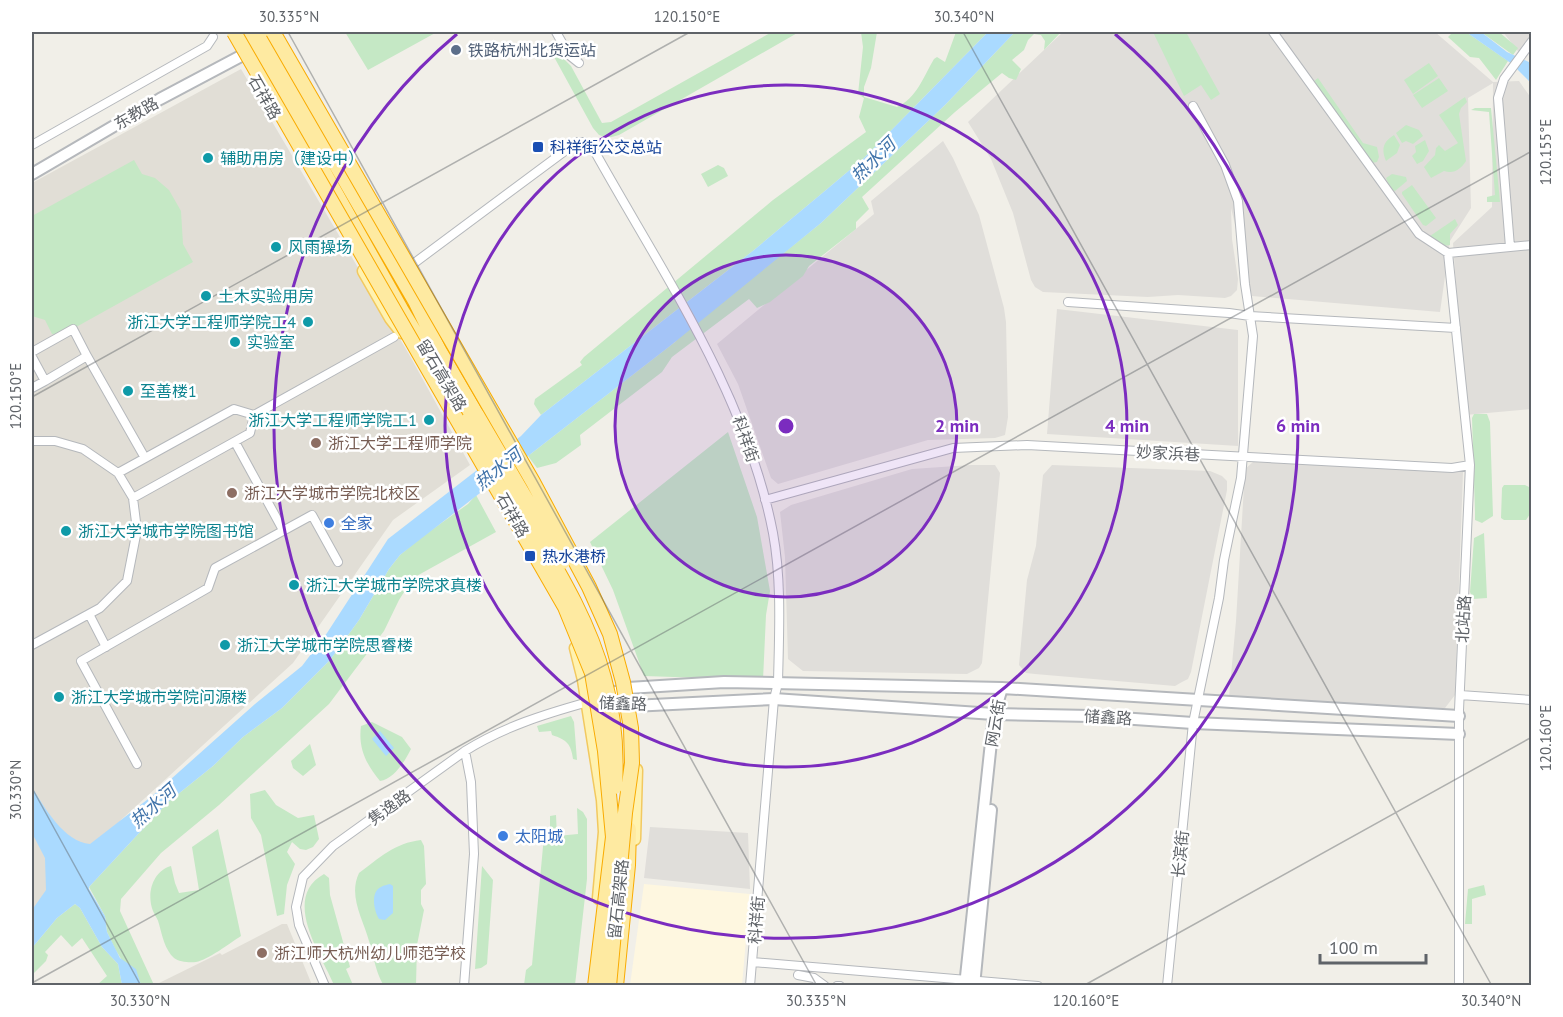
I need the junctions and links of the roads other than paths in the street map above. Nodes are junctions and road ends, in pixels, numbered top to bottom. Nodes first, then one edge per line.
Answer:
1 (232, 32) edge
2 (245, 32) edge
3 (260, 32) edge
4 (273, 32) edge
5 (278, 32) edge
6 (556, 32) edge
7 (1273, 32) edge
8 (213, 37) dead end
9 (1532, 41) edge
10 (245, 53) junction
11 (579, 63) dead end
12 (1193, 106) dead end
13 (32, 145) edge
14 (347, 148) junction
15 (32, 167) edge
16 (32, 174) edge
17 (316, 188) joint
18 (373, 194) junction
19 (336, 223) junction
20 (1532, 245) edge
21 (1510, 247) junction
22 (1448, 253) junction
23 (412, 264) junction
24 (415, 301) junction
25 (1068, 302) dead end
26 (401, 309) junction
27 (1250, 316) junction
28 (1456, 328) junction
29 (394, 337) dead end
30 (32, 352) edge
31 (87, 356) junction
32 (32, 357) edge
33 (45, 381) junction
34 (32, 388) edge
35 (254, 415) junction
36 (473, 417) junction
37 (32, 441) edge
38 (235, 442) junction
39 (1242, 457) junction
40 (145, 458) junction
41 (1470, 465) junction
42 (118, 473) junction
43 (133, 498) junction
44 (765, 500) junction
45 (283, 530) junction
46 (338, 562) dead end
47 (88, 614) junction
48 (32, 645) edge
49 (106, 646) junction
50 (778, 683) junction
51 (628, 688) junction
52 (1002, 688) junction
53 (1460, 695) junction
54 (774, 699) junction
55 (1198, 700) junction
56 (1532, 700) edge
57 (588, 702) junction
58 (632, 706) junction
59 (998, 714) junction
60 (1459, 717) junction
61 (1193, 723) junction
62 (1459, 734) junction
63 (465, 751) junction
64 (632, 763) junction
65 (137, 764) dead end
66 (625, 813) junction
67 (613, 837) junction
68 (753, 962) junction
69 (798, 975) dead end
70 (970, 982) edge
71 (325, 986) edge
72 (464, 986) edge
73 (590, 986) edge
74 (596, 986) edge
75 (609, 986) edge
76 (617, 986) edge
77 (750, 986) edge
78 (825, 986) edge
79 (1038, 986) edge
80 (1167, 986) edge
81 (1460, 986) edge

1 - 10 main road
1 - 67 highway, 留石高架路, bridge
2 - 10 highway, 留石高架路
3 - 14 highway
3 - 24 highway, 留石高架路
4 - 64 highway, 留石高架路, bridge
5 - 14 main road, 石祥路
6 - 11 street
7 - 22 street
8 - 13 street
9 - 21 street
10 - 15 street, 东教路
10 - 16 street, 东教路
10 - 17 highway
10 - 26 highway, 留石高架路
12 - 27 street, 长滨街
14 - 18 main road, 石祥路
17 - 19 main road, 石祥路
18 - 23 main road, 石祥路
18 - 24 highway
19 - 26 highway
19 - 57 main road, 石祥路, bridge
20 - 21 street
21 - 22 street
22 - 28 street, 北站路
23 - 44 street, 科祥街
23 - 51 main road, 石祥路, bridge
24 - 36 highway, 留石高架路
25 - 27 street
26 - 36 highway, 留石高架路
27 - 28 street
27 - 39 street, 长滨街
28 - 41 street, 北站路
29 - 35 street
30 - 31 street
31 - 33 street
31 - 40 street
32 - 33 street
33 - 34 street
35 - 38 street
35 - 40 street
36 - 66 highway, 留石高架路, bridge
36 - 67 highway, 留石高架路, bridge
37 - 42 street
38 - 43 street
38 - 45 street
39 - 41 street, 妙家浜巷
39 - 44 street, 妙家浜巷
39 - 55 street, 长滨街
40 - 42 street
41 - 53 street, 北站路
42 - 43 street
43 - 47 street
44 - 50 street, 科祥街
45 - 46 street
45 - 49 street
47 - 48 street
47 - 49 street
49 - 65 street
50 - 51 street, 储鑫路
50 - 52 street, 储鑫路
50 - 54 street, 科祥街
51 - 57 street, 储鑫路
51 - 58 main road, 石祥路
52 - 55 street, 储鑫路
52 - 59 street, 网云街
53 - 56 street
53 - 60 street, 北站路
54 - 58 street, 储鑫路
54 - 59 street, 储鑫路
54 - 68 street, 科祥街
55 - 60 street, 储鑫路
55 - 61 street, 长滨街
57 - 58 street, 储鑫路
57 - 63 street, 隽逸路
57 - 73 main road, 石祥路
58 - 76 main road, 石祥路
59 - 61 street, 储鑫路
59 - 70 street, 网云街
60 - 62 street, 北站路
61 - 62 street, 储鑫路
61 - 80 street, 长滨街
62 - 81 street, 北站路
63 - 71 street, 隽逸路
63 - 72 street
64 - 66 highway, 留石高架路, bridge
64 - 76 highway, bridge
66 - 75 highway, 留石高架路, bridge
67 - 74 highway, 留石高架路, bridge
68 - 70 street
68 - 77 street, 科祥街
69 - 78 street
70 - 79 street

